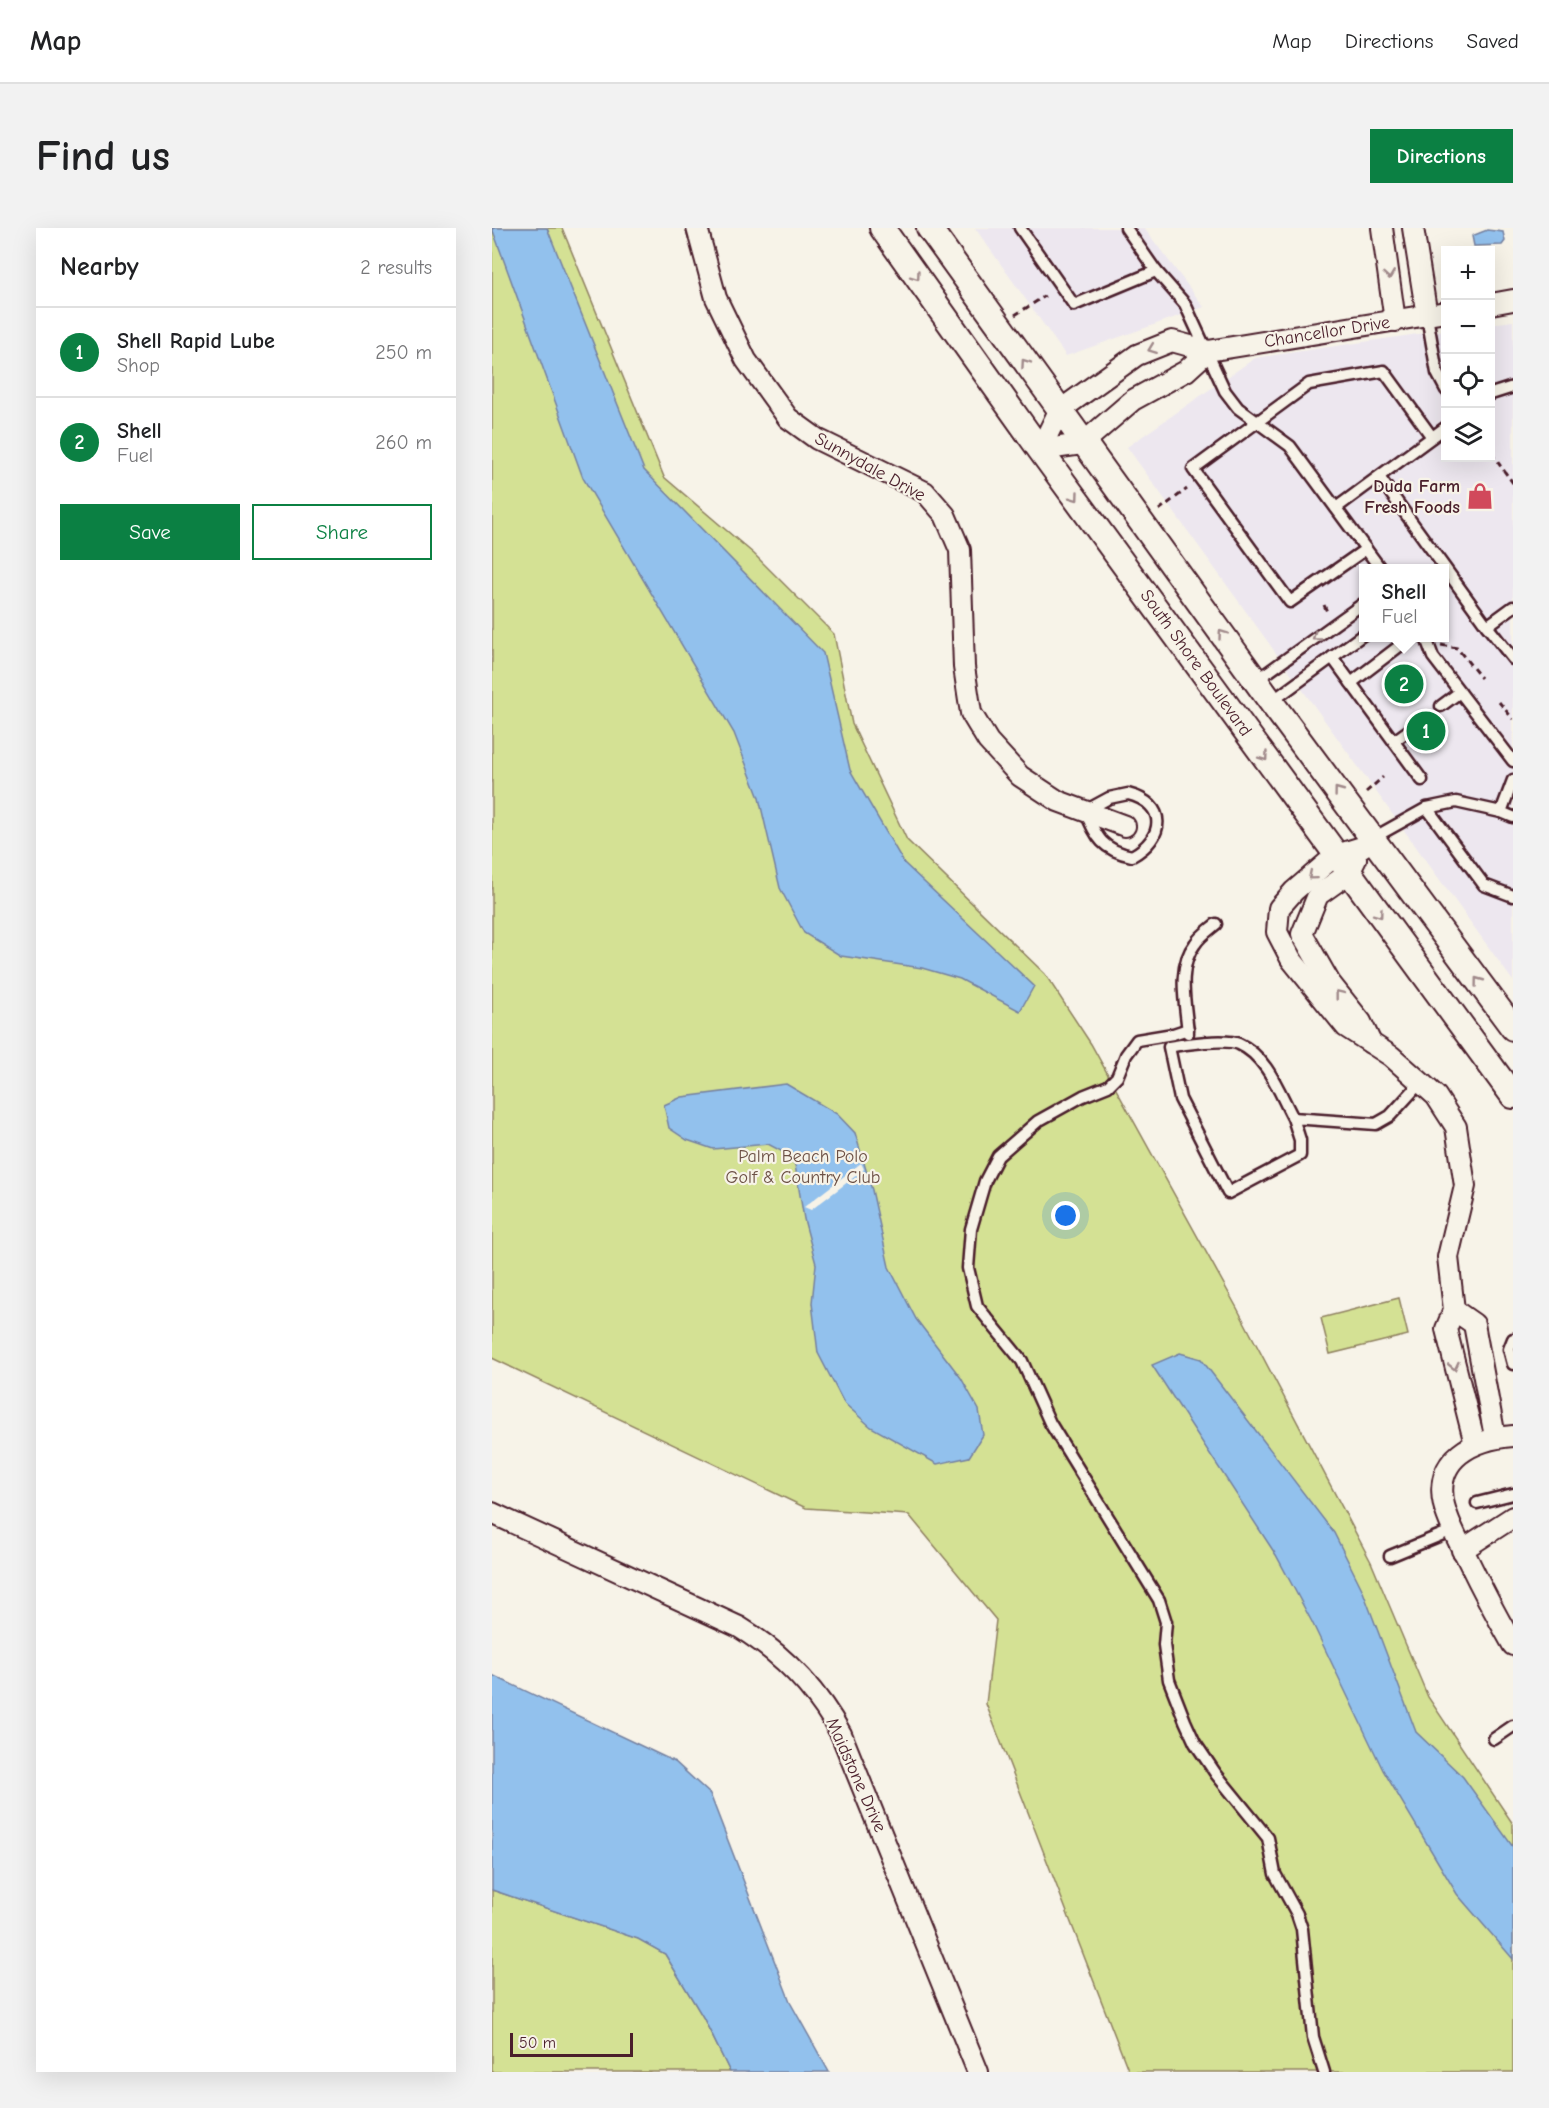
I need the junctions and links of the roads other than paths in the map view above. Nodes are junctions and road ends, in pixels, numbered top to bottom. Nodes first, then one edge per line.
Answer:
1 (697, 228) edge
2 (882, 228) edge
3 (929, 228) edge
4 (1020, 228) edge
5 (1126, 228) edge
6 (1382, 228) edge
7 (1413, 228) edge
8 (1156, 271) junction
9 (1513, 300) edge
10 (1495, 303) edge
11 (1436, 314) edge
12 (1395, 321) junction
13 (1208, 351) junction
14 (1441, 381) edge
15 (1513, 387) edge
16 (1495, 393) edge
17 (1059, 411) junction
18 (1257, 423) junction
19 (1441, 431) edge
20 (1432, 437) junction
21 (1082, 444) junction
22 (1040, 450) junction
23 (1379, 477) junction
24 (1336, 508) junction
25 (1366, 549) junction
26 (1377, 564) edge
27 (1435, 564) edge
28 (1449, 581) edge
29 (1359, 607) edge
30 (1513, 607) edge
31 (1487, 626) junction
32 (1359, 638) edge
33 (1405, 642) edge
34 (1427, 642) edge
35 (1332, 657) junction
36 (1513, 659) edge
37 (1257, 680) junction
38 (1351, 682) junction
39 (1460, 692) junction
40 (1271, 702) junction
41 (1440, 706) dead end
42 (1426, 718) dead end
43 (1394, 741) junction
44 (1513, 761) edge
45 (1422, 780) dead end
46 (1513, 780) edge
47 (1427, 808) junction
48 (1085, 811) junction
49 (1501, 812) junction
50 (1513, 817) edge
51 (1125, 826) dead end
52 (1367, 843) junction
53 (1343, 864) junction
54 (1513, 896) edge
55 (1216, 924) dead end
56 (1513, 1028) edge
57 (1188, 1029) junction
58 (1189, 1042) junction
59 (1371, 1043) junction
60 (1421, 1082) junction
61 (1513, 1096) edge
62 (1293, 1118) junction
63 (1454, 1310) junction
64 (1513, 1339) edge
65 (1513, 1364) edge
66 (1504, 1436) edge
67 (1475, 1444) junction
68 (1513, 1494) edge
69 (1477, 1503) dead end
70 (492, 1513) edge
71 (1513, 1517) edge
72 (1453, 1530) junction
73 (1462, 1550) junction
74 (1390, 1556) dead end
75 (1513, 1645) edge
76 (1513, 1726) edge
77 (1494, 1739) dead end
78 (978, 2072) edge
79 (1323, 2072) edge

1 - 48 street, Sunnydale Drive
2 -> 22 street, South Shore Boulevard
17 -> 3 street, South Shore Boulevard
4 - 8 lane
5 - 8 lane
6 -> 12 street
7 - 11 street
8 - 13 lane
9 - 10 street
11 - 12 street, Chancellor Drive
11 - 14 lane
12 - 13 street, Chancellor Drive
13 -> 17 street, Chancellor Drive
13 - 18 lane
13 - 21 street
15 - 16 lane
17 - 21 street, South Shore Boulevard
17 - 22 street, Chancellor Drive
18 - 20 lane
18 - 24 lane
18 - 25 lane
19 - 20 lane
20 - 23 lane
21 - 22 street
37 -> 21 street, South Shore Boulevard
22 -> 53 street, South Shore Boulevard
23 - 24 lane
23 - 27 lane
24 - 25 lane
25 - 26 lane
28 - 31 lane
29 -> 37 lane
30 - 31 lane
31 - 36 lane
32 - 35 lane
33 - 38 lane
34 - 39 lane
35 - 38 lane
35 - 40 lane
37 - 40 street, South Shore Boulevard
38 - 43 lane
39 - 41 lane
39 - 44 lane
52 -> 40 street, South Shore Boulevard
42 - 43 lane
43 - 45 lane
46 - 49 lane
47 - 49 lane
47 - 52 lane
47 - 54 lane
48 - 48 lane
48 - 51 street, Sunnydale Drive
49 - 50 lane
52 - 53 street
56 -> 52 street, South Shore Boulevard
59 -> 53 street
53 -> 59 street
53 -> 61 street, South Shore Boulevard
55 - 57 lane
57 - 58 lane
57 - 79 lane
58 - 62 lane
58 - 62 lane
59 - 60 street
60 - 62 lane
60 - 63 street
63 - 66 street
63 -> 67 street
64 - 65 lane
66 - 67 street
67 - 72 street
68 - 69 lane
70 - 78 street, Maidstone Drive
71 - 73 street
72 - 73 street
72 - 74 lane
73 - 75 street
76 - 77 lane

